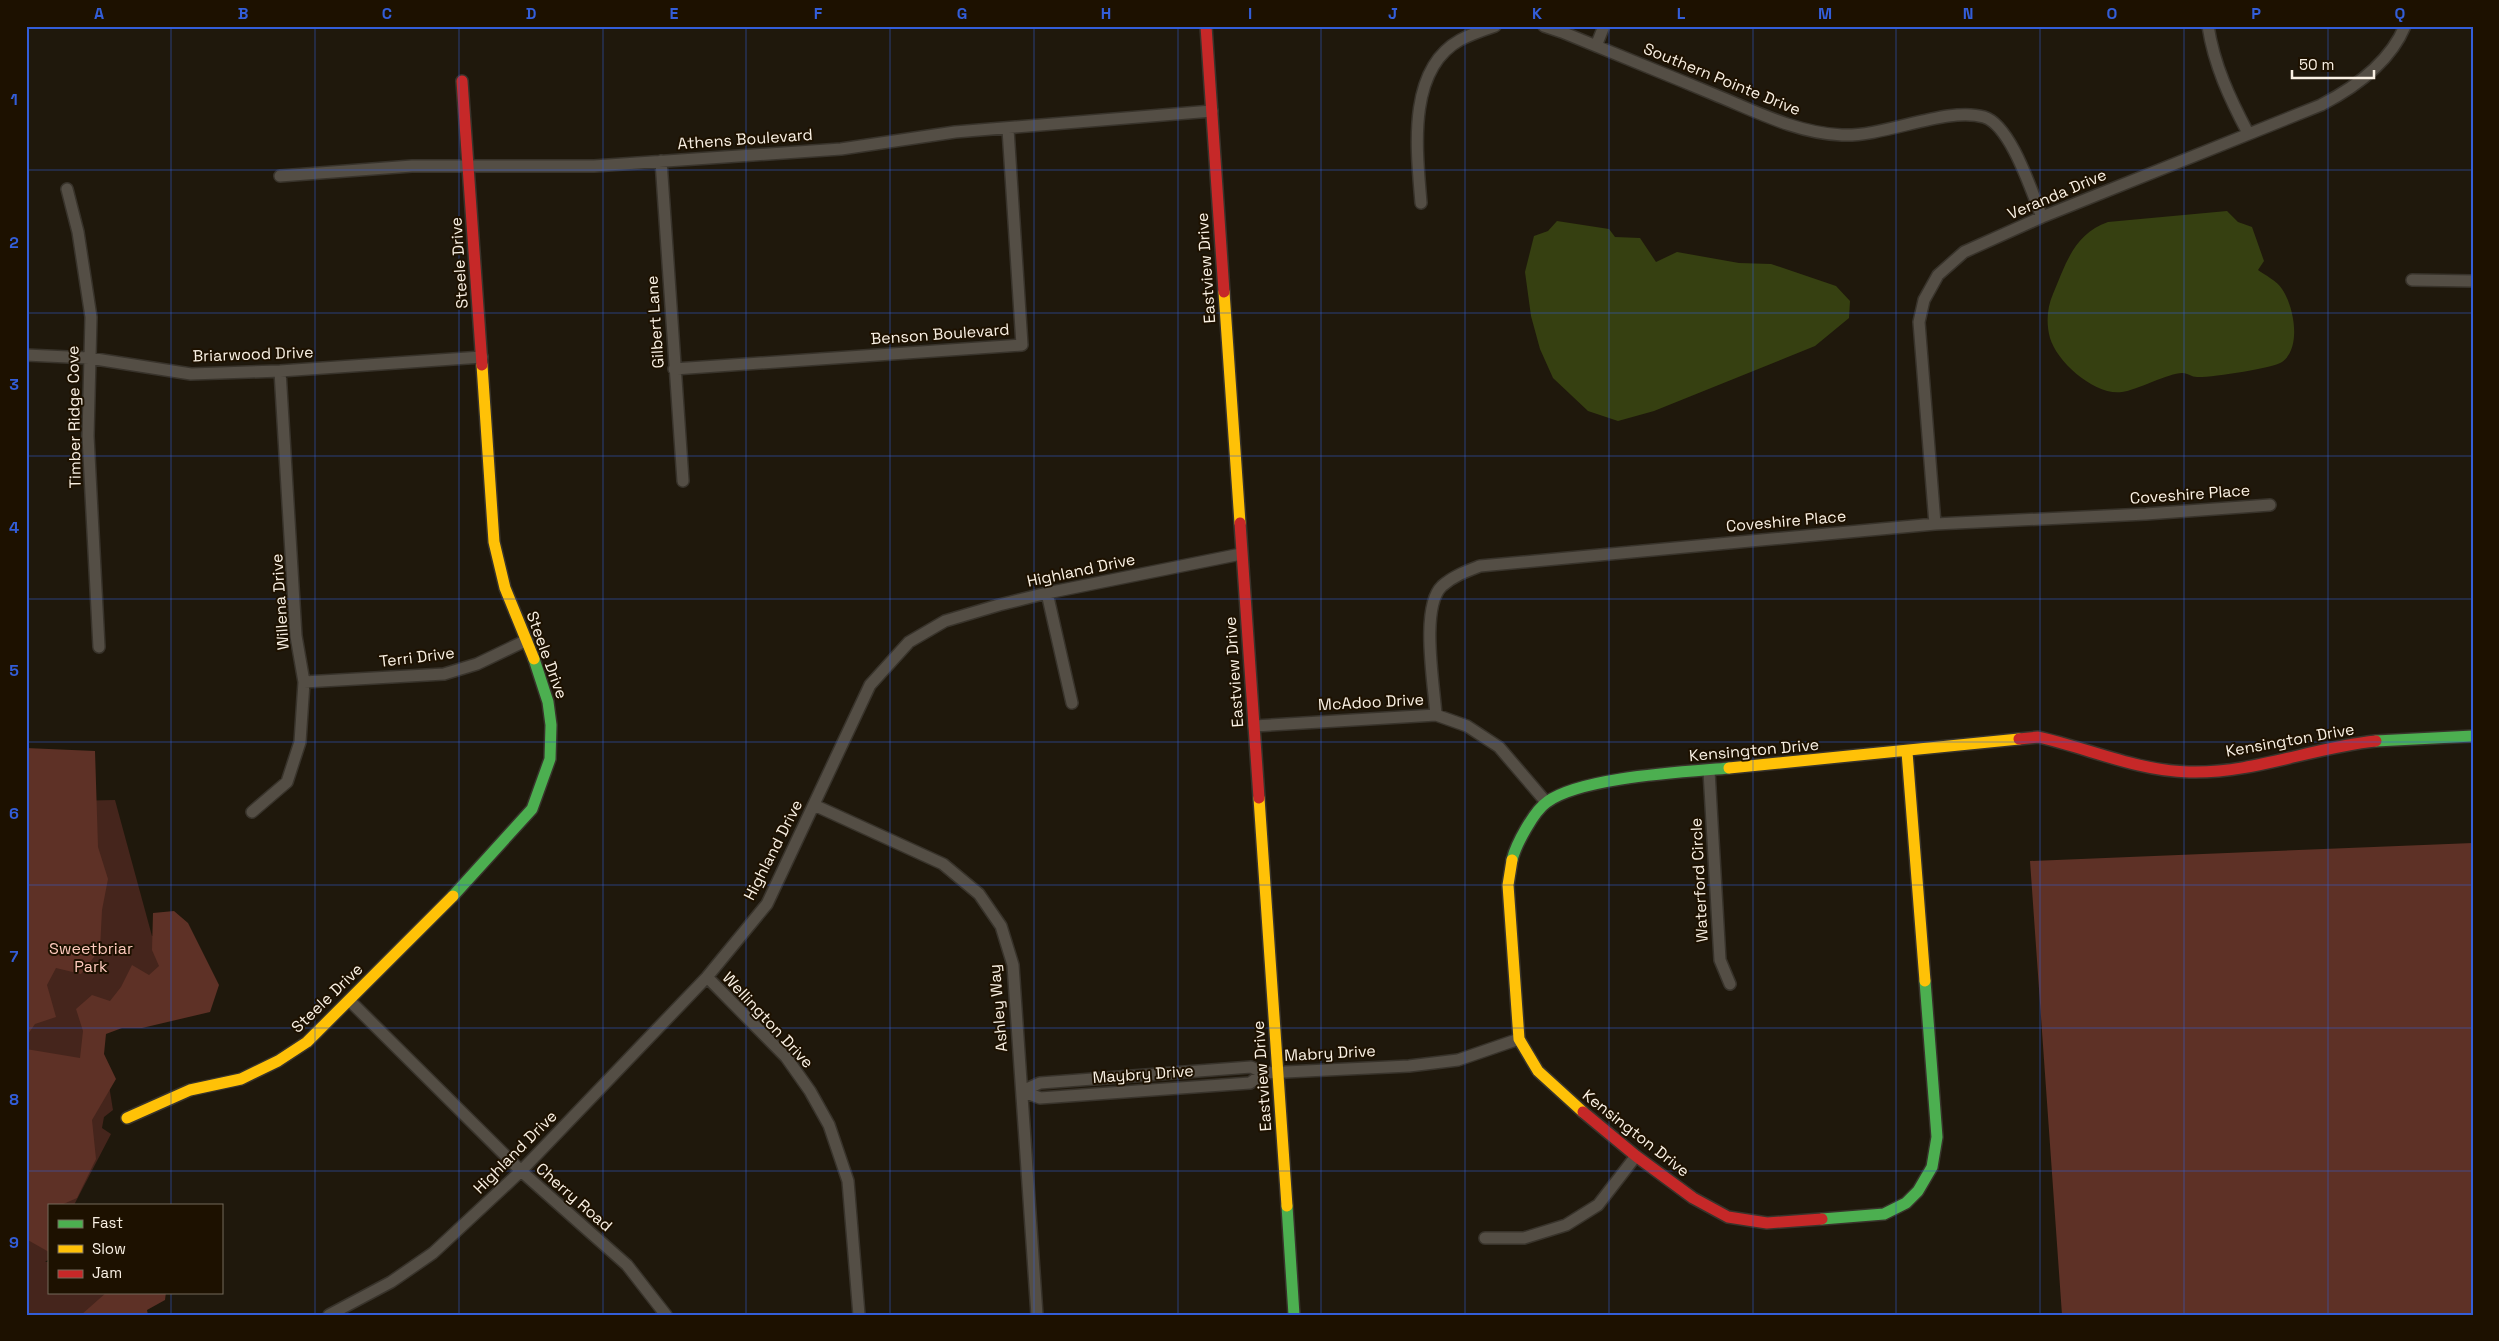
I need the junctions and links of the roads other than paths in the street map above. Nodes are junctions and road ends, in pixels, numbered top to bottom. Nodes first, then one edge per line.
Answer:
1 (1206, 26) edge
2 (1495, 26) edge
3 (1544, 26) edge
4 (1604, 26) edge
5 (2208, 26) edge
6 (2406, 26) edge
7 (1596, 46) junction
8 (462, 81) dead end
9 (1212, 111) junction
10 (1008, 129) junction
11 (2248, 134) junction
12 (661, 162) junction
13 (470, 167) junction
14 (280, 176) dead end
15 (67, 189) dead end
16 (1421, 203) dead end
17 (2042, 217) junction
18 (2412, 280) dead end
19 (2473, 281) edge
20 (26, 355) edge
21 (482, 357) junction
22 (89, 358) junction
23 (674, 369) junction
24 (280, 371) junction
25 (683, 481) dead end
26 (2270, 505) dead end
27 (1935, 524) junction
28 (1242, 554) junction
29 (1047, 593) junction
30 (527, 640) junction
31 (99, 647) dead end
32 (304, 682) junction
33 (1072, 703) dead end
34 (1436, 715) junction
35 (1254, 726) junction
36 (2473, 736) edge
37 (1908, 752) junction
38 (1709, 771) junction
39 (1546, 802) junction
40 (814, 805) junction
41 (252, 812) dead end
42 (707, 977) junction
43 (1730, 984) dead end
44 (350, 1001) junction
45 (1519, 1039) junction
46 (1278, 1072) junction
47 (1264, 1073) joint
48 (1022, 1091) junction
49 (127, 1118) dead end
50 (1636, 1156) junction
51 (521, 1171) junction
52 (1485, 1238) dead end
53 (329, 1315) edge
54 (666, 1315) edge
55 (859, 1315) edge
56 (1037, 1315) edge
57 (1294, 1315) edge

1 - 9 street, Eastview Drive
2 - 16 street
3 - 7 street, Southern Pointe Drive
4 - 7 street
5 - 11 street
6 - 11 street, Veranda Drive
7 - 17 street, Southern Pointe Drive
8 - 13 street, Steele Drive
9 - 10 street, Athens Boulevard
9 - 28 street, Eastview Drive
10 - 12 street, Athens Boulevard
10 - 23 street, Benson Boulevard
11 - 17 street, Veranda Drive
12 - 13 street, Athens Boulevard
12 - 23 street, Gilbert Lane
13 - 14 street, Athens Boulevard
13 - 21 street, Steele Drive
15 - 22 street, Timber Ridge Cove
17 - 27 street, Veranda Drive
18 - 19 street
20 - 22 street, Briarwood Drive
21 - 24 street, Briarwood Drive
21 - 30 street, Steele Drive
22 - 24 street, Briarwood Drive
22 - 31 street, Timber Ridge Cove
23 - 25 street, Gilbert Lane
24 - 32 street, Willena Drive
26 - 27 street, Coveshire Place
27 - 34 street, Coveshire Place
28 - 29 street, Highland Drive
28 - 35 street, Eastview Drive
29 - 33 street
29 - 40 street, Highland Drive
30 - 32 street, Terri Drive
30 - 44 street, Steele Drive
32 - 41 street, Willena Drive
34 - 35 street, McAdoo Drive
34 - 39 street, McAdoo Drive
35 - 46 street, Eastview Drive
36 - 37 street, Kensington Drive
37 - 38 street, Kensington Drive
37 - 50 street, Kensington Drive
38 - 39 street, Kensington Drive
38 - 43 street, Waterford Circle
39 - 45 street, Kensington Drive
40 - 42 street, Highland Drive
40 - 48 street, Ashley Way
42 - 51 street, Highland Drive
42 - 55 street, Wellington Drive
44 - 49 street, Steele Drive
44 - 51 street, Cherry Road
45 - 46 street, Mabry Drive
45 - 50 street, Kensington Drive
46 - 47 street, Mabry Drive
46 - 57 street, Eastview Drive
47 - 48 street, Maybry Drive
48 - 56 street, Ashley Way
50 - 52 street
51 - 53 street, Highland Drive
51 - 54 street, Cherry Road

